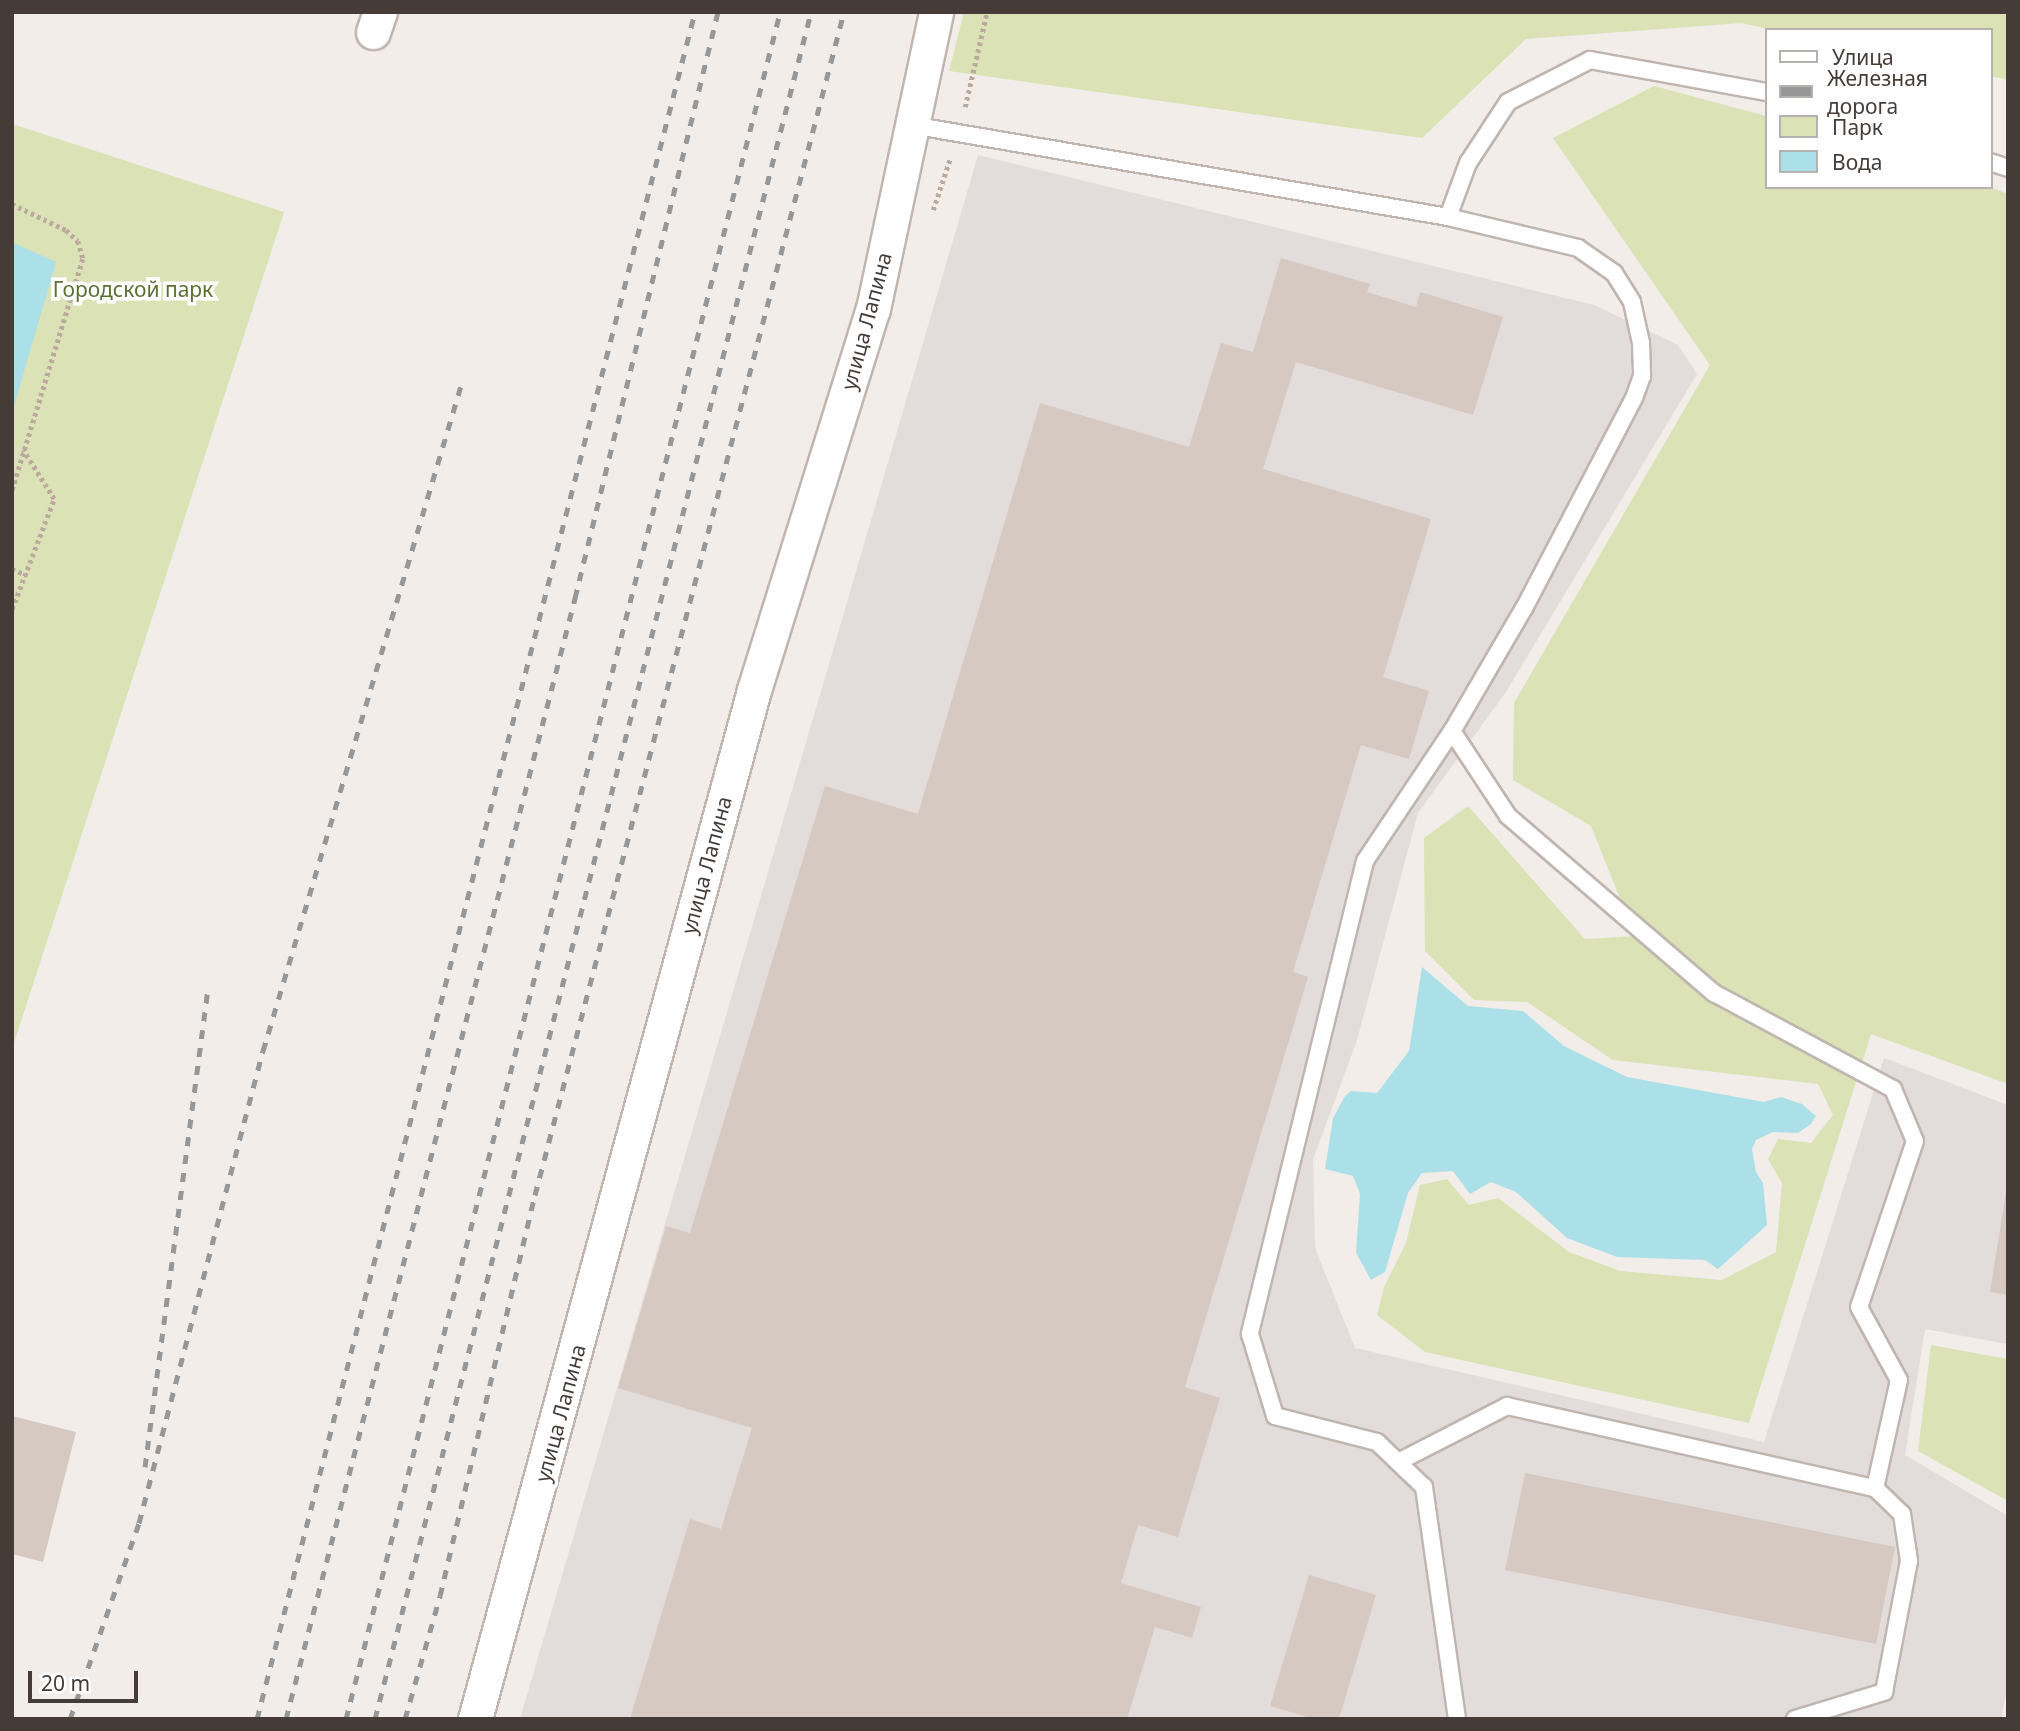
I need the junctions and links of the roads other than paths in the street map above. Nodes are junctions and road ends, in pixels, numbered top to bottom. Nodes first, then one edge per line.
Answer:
1 (936, 12) edge
2 (1764, 92) edge
3 (911, 125) junction
4 (1448, 217) junction
5 (1452, 731) junction
6 (1398, 1462) junction
7 (1875, 1488) junction
8 (475, 1719) edge
9 (1457, 1719) edge
10 (1795, 1719) edge

1 - 3 street, улица Лапина
2 - 4 lane
3 - 4 lane
3 - 8 street, улица Лапина
4 - 5 lane
5 - 6 lane
5 - 7 lane
6 - 7 lane
6 - 9 lane
7 - 10 lane

